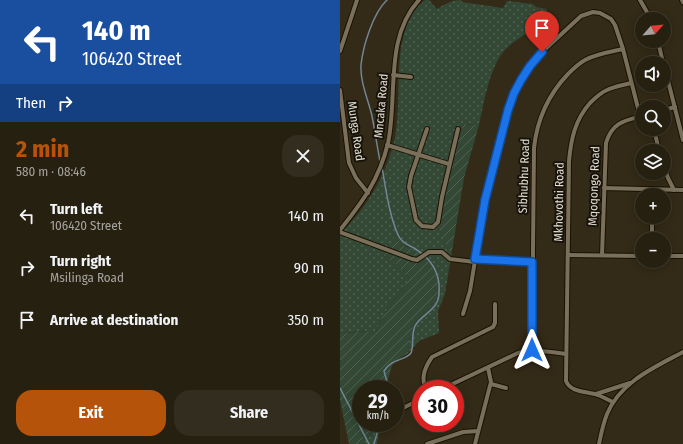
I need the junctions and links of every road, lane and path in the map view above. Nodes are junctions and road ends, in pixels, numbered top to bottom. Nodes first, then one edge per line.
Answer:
1 (357, 0) edge
2 (420, 0) edge
3 (640, 0) edge
4 (647, 12) edge
5 (623, 49) junction
6 (340, 51) edge
7 (393, 75) junction
8 (411, 76) dead end
9 (631, 83) junction
10 (340, 90) edge
11 (671, 91) edge
12 (636, 100) edge
13 (675, 107) junction
14 (671, 108) edge
15 (635, 118) edge
16 (427, 129) dead end
17 (458, 129) dead end
18 (682, 134) edge
19 (683, 140) edge
20 (387, 145) junction
21 (418, 154) junction
22 (449, 164) junction
23 (669, 180) edge
24 (604, 188) junction
25 (635, 189) edge
26 (674, 190) joint
27 (683, 190) edge
28 (368, 194) junction
29 (340, 231) edge
30 (568, 254) junction
31 (602, 255) junction
32 (635, 256) edge
33 (671, 256) edge
34 (683, 256) edge
35 (475, 260) junction
36 (532, 262) junction
37 (496, 304) dead end
38 (463, 314) dead end
39 (532, 350) junction
40 (683, 352) edge
41 (566, 354) junction
42 (488, 368) junction
43 (423, 380) edge
44 (462, 380) edge
45 (632, 382) junction
46 (491, 384) junction
47 (506, 388) dead end
48 (596, 394) junction
49 (613, 402) junction
50 (478, 432) junction
51 (427, 444) edge
52 (475, 444) edge
53 (599, 444) edge

1 - 6 street
2 - 7 street, Mncaka Road
3 - 4 street
5 - 9 street
5 - 35 street
5 - 36 street, Sibhubhu Road
7 - 8 street
7 - 20 street, Mncaka Road
9 - 12 street
9 - 30 street, Mkhovothi Road
10 - 28 street, Munga Road
11 - 13 street
13 - 14 street
13 - 18 street
15 - 24 street, Mqoqongo Road
16 - 21 street
17 - 22 street
18 - 19 street
20 - 21 street
20 - 28 street, Mncaka Road
21 - 22 street
21 - 22 street
23 - 26 street
24 - 25 street
24 - 31 street, Mqoqongo Road
26 - 27 street
28 - 29 street, Mncaka Road
29 - 35 street
30 - 31 street
30 - 41 street, Mkhovothi Road
31 - 32 street
33 - 34 street
35 - 36 street
35 - 38 street
36 - 39 street, Sibhubhu Road
37 - 43 street
39 - 41 street
39 - 42 street
40 - 45 street
41 - 48 street, Mkhovothi Road
42 - 44 street
42 - 46 street
45 - 48 street
45 - 49 street
46 - 47 street
46 - 50 street
48 - 49 street
49 - 53 street
50 - 51 street
50 - 52 street

